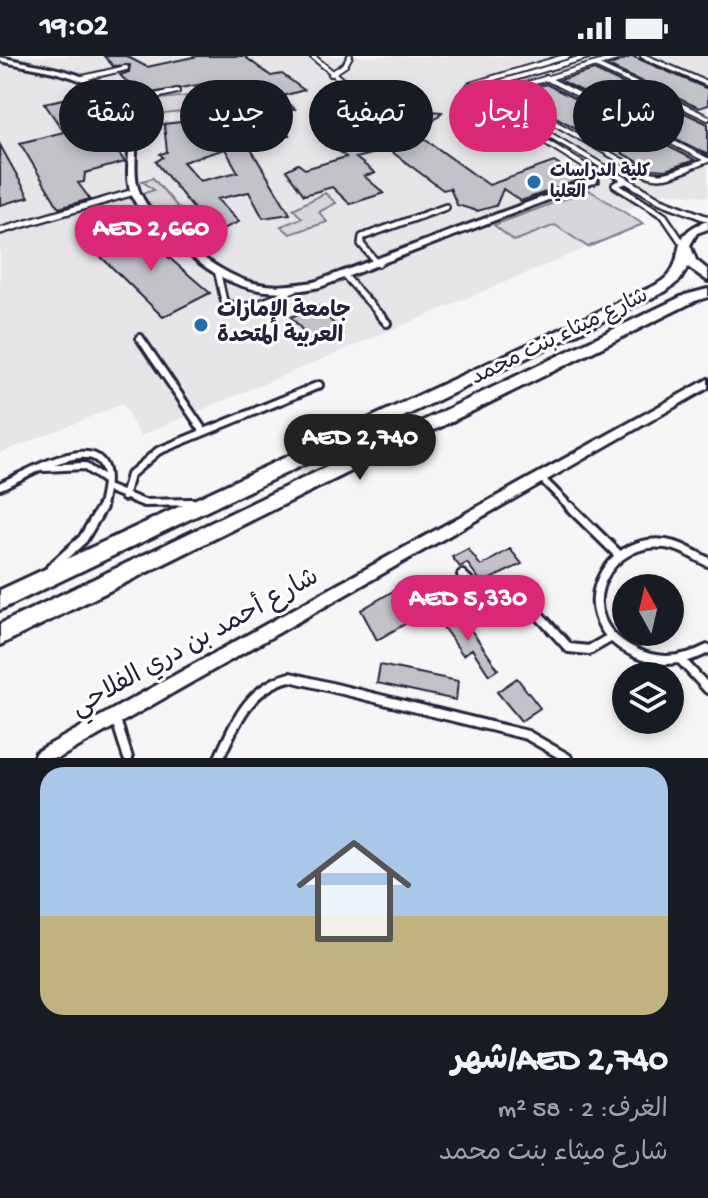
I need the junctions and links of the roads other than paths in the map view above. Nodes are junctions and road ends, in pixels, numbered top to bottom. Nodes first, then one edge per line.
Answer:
1 (312, 56) edge
2 (350, 56) edge
3 (568, 56) edge
4 (589, 56) edge
5 (624, 56) edge
6 (643, 56) edge
7 (0, 59) edge
8 (575, 60) junction
9 (594, 65) junction
10 (126, 68) dead end
11 (331, 74) junction
12 (83, 78) junction
13 (546, 78) junction
14 (86, 80) edge
15 (339, 80) edge
16 (493, 80) edge
17 (708, 84) edge
18 (177, 91) dead end
19 (164, 94) edge
20 (708, 118) edge
21 (557, 149) edge
22 (135, 152) edge
23 (708, 160) edge
24 (594, 181) joint
25 (628, 182) junction
26 (134, 192) junction
27 (446, 207) dead end
28 (708, 222) edge
29 (0, 231) edge
30 (684, 247) junction
31 (378, 264) junction
32 (218, 274) junction
33 (345, 276) junction
34 (708, 277) edge
35 (294, 289) junction
36 (708, 293) edge
37 (387, 323) dead end
38 (140, 338) dead end
39 (708, 383) edge
40 (319, 385) dead end
41 (204, 432) junction
42 (41, 469) junction
43 (540, 477) junction
44 (106, 484) junction
45 (0, 486) edge
46 (124, 497) junction
47 (213, 501) junction
48 (619, 555) junction
49 (708, 562) edge
50 (462, 575) dead end
51 (26, 588) junction
52 (0, 600) edge
53 (0, 635) edge
54 (610, 638) junction
55 (708, 649) edge
56 (681, 660) junction
57 (708, 689) edge
58 (114, 717) junction
59 (42, 758) edge
60 (128, 758) edge
61 (219, 758) edge
62 (567, 758) edge

1 - 11 lane
2 - 11 lane
3 - 16 lane
4 - 8 lane
5 - 9 lane
6 - 17 lane
7 - 12 street
8 - 9 lane
8 - 25 lane
9 - 13 lane
9 - 20 lane
10 - 12 lane
11 - 15 lane
12 - 14 street
13 - 23 lane
13 - 23 lane
18 - 19 lane
21 - 24 lane
22 - 26 street
24 - 31 street
25 - 28 lane
25 - 30 lane
26 - 29 lane
26 - 32 street
27 - 31 lane
28 - 30 main road
30 - 34 main road
30 - 47 main road, شارع ميثاء بنت محمد
31 - 33 street
32 - 35 street
32 - 35 lane
33 - 35 street
33 - 37 lane
36 - 53 main road, شارع ميثاء بنت محمد
38 - 41 lane
39 - 43 street, شارع أحمد بن دري الفلاحي
40 - 41 lane
41 - 46 lane
42 - 44 lane
42 - 44 lane
42 - 45 lane
43 - 48 lane
43 - 58 street, شارع أحمد بن دري الفلاحي
44 - 46 lane
44 - 51 lane
46 - 47 lane
47 - 51 main road, شارع ميثاء بنت محمد
48 - 49 lane
48 - 54 lane
50 - 54 lane
51 - 52 main road, شارع ميثاء بنت محمد
54 - 56 lane
55 - 56 lane
56 - 57 lane
58 - 59 street, شارع أحمد بن دري الفلاحي
58 - 60 lane
61 - 62 lane

